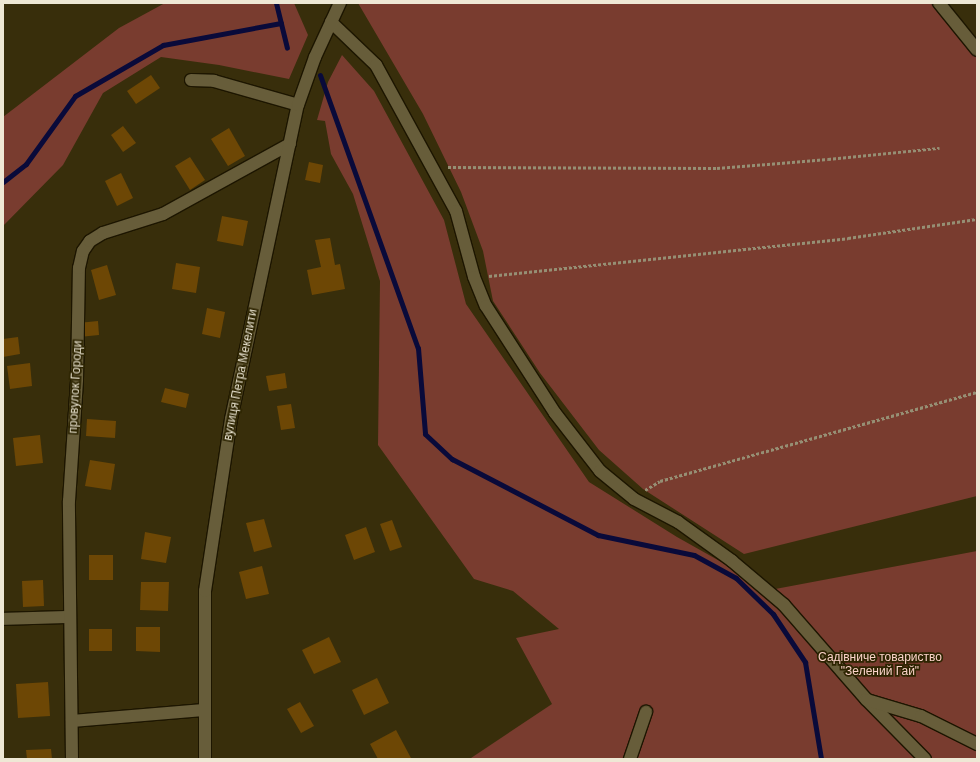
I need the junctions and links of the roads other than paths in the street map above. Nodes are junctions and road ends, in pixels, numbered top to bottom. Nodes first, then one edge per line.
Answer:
1 (340, 3) edge
2 (939, 3) edge
3 (331, 22) junction
4 (977, 50) edge
5 (191, 80) dead end
6 (298, 105) junction
7 (290, 144) junction
8 (70, 616) junction
9 (3, 619) edge
10 (866, 699) junction
11 (204, 710) junction
12 (646, 712) dead end
13 (72, 721) junction
14 (977, 744) edge
15 (72, 759) edge
16 (205, 759) edge
17 (630, 759) edge
18 (925, 759) edge

1 - 3 street, вулиця Петра Мекелити
2 - 4 street
3 - 6 street, вулиця Петра Мекелити
3 - 10 street
5 - 6 street
6 - 7 street, вулиця Петра Мекелити
7 - 8 street, провулок Городи
7 - 11 street, вулиця Петра Мекелити
8 - 9 street
8 - 13 street, провулок Городи
10 - 14 street
10 - 18 street
11 - 13 street
11 - 16 street, вулиця Петра Мекелити
12 - 17 street
13 - 15 street, провулок Городи

